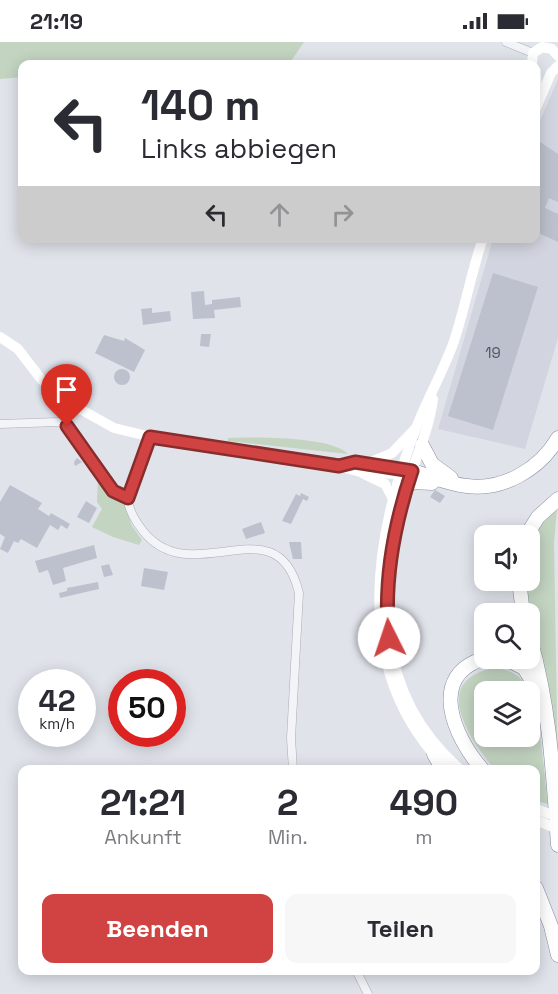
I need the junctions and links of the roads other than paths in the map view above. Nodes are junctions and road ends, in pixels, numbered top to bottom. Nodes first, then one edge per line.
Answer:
1 (506, 42) edge
2 (554, 45) edge
3 (558, 56) edge
4 (532, 59) edge
5 (554, 70) edge
6 (540, 98) edge
7 (482, 243) edge
8 (0, 337) edge
9 (434, 392) junction
10 (0, 424) edge
11 (417, 426) junction
12 (150, 437) junction
13 (558, 438) edge
14 (422, 445) junction
15 (365, 468) junction
16 (406, 475) junction
17 (463, 486) junction
18 (394, 495) junction
19 (128, 498) junction
20 (558, 499) edge
21 (533, 525) edge
22 (474, 665) edge
23 (525, 669) edge
24 (538, 669) edge
25 (434, 754) junction
26 (551, 755) junction
27 (293, 765) edge
28 (440, 765) edge
29 (444, 765) edge
30 (456, 765) edge
31 (480, 765) edge
32 (540, 810) edge
33 (558, 817) edge
34 (540, 822) edge
35 (558, 829) edge
36 (558, 844) edge
37 (540, 898) edge
38 (558, 956) edge
39 (358, 975) edge
40 (368, 994) edge

1 - 4 street
2 - 3 main road
2 - 4 main road
5 - 6 main road
7 - 9 main road
8 - 12 main road
9 - 11 main road
9 - 14 main road
10 - 19 street
11 - 15 main road
11 - 16 main road
12 - 15 main road
12 - 19 street
13 - 17 highway
14 - 16 main road
14 - 17 highway
15 - 16 main road
15 - 18 main road
16 - 17 highway
16 - 18 highway
16 - 30 main road
18 - 25 main road
19 - 27 street
20 - 21 highway
22 - 31 highway
23 - 26 highway
24 - 26 highway
25 - 28 highway
25 - 29 main road
26 - 36 highway
32 - 33 main road, bridge
34 - 35 main road, bridge
37 - 38 highway
39 - 40 street

